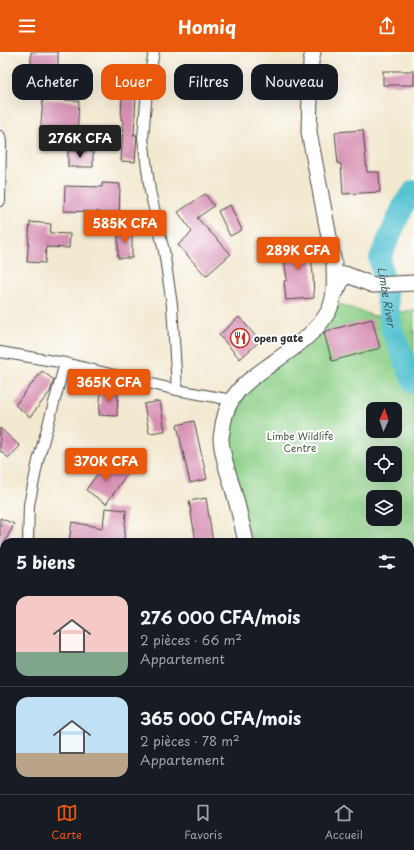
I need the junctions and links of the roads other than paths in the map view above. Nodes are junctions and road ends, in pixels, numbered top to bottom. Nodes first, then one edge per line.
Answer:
1 (154, 52) edge
2 (313, 52) edge
3 (0, 136) edge
4 (0, 201) edge
5 (409, 283) edge
6 (333, 298) junction
7 (0, 352) edge
8 (65, 363) junction
9 (177, 390) junction
10 (232, 400) junction
11 (28, 538) edge
12 (245, 538) edge

1 - 9 street
2 - 6 street
3 - 4 street
5 - 6 street
6 - 10 street
7 - 8 street
8 - 9 street
8 - 11 street
9 - 10 street
10 - 12 street

